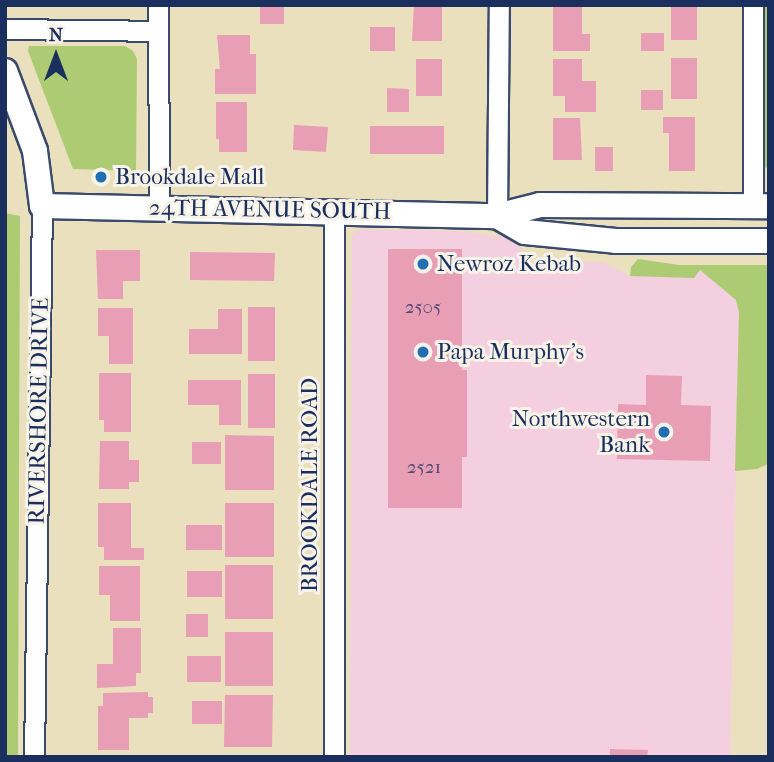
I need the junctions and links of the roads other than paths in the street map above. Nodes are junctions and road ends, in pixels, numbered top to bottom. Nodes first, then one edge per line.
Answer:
1 (158, 5) edge
2 (499, 5) edge
3 (753, 5) edge
4 (5, 29) edge
5 (158, 31) junction
6 (5, 71) edge
7 (43, 206) junction
8 (761, 206) edge
9 (159, 207) junction
10 (334, 212) junction
11 (497, 216) junction
12 (769, 241) edge
13 (34, 757) edge
14 (334, 757) edge

1 - 5 street
2 - 11 street
3 - 8 street
4 - 5 street
5 - 9 street
6 - 7 street, RIVERSHORE DRIVE
7 - 9 street, 24TH AVENUE SOUTH
7 - 13 street, RIVERSHORE DRIVE
8 - 11 street, 24TH AVENUE SOUTH
9 - 10 street, 24TH AVENUE SOUTH
10 - 11 street, 24TH AVENUE SOUTH
10 - 14 street, BROOKDALE ROAD
11 - 12 street, 24TH AVENUE SOUTH

